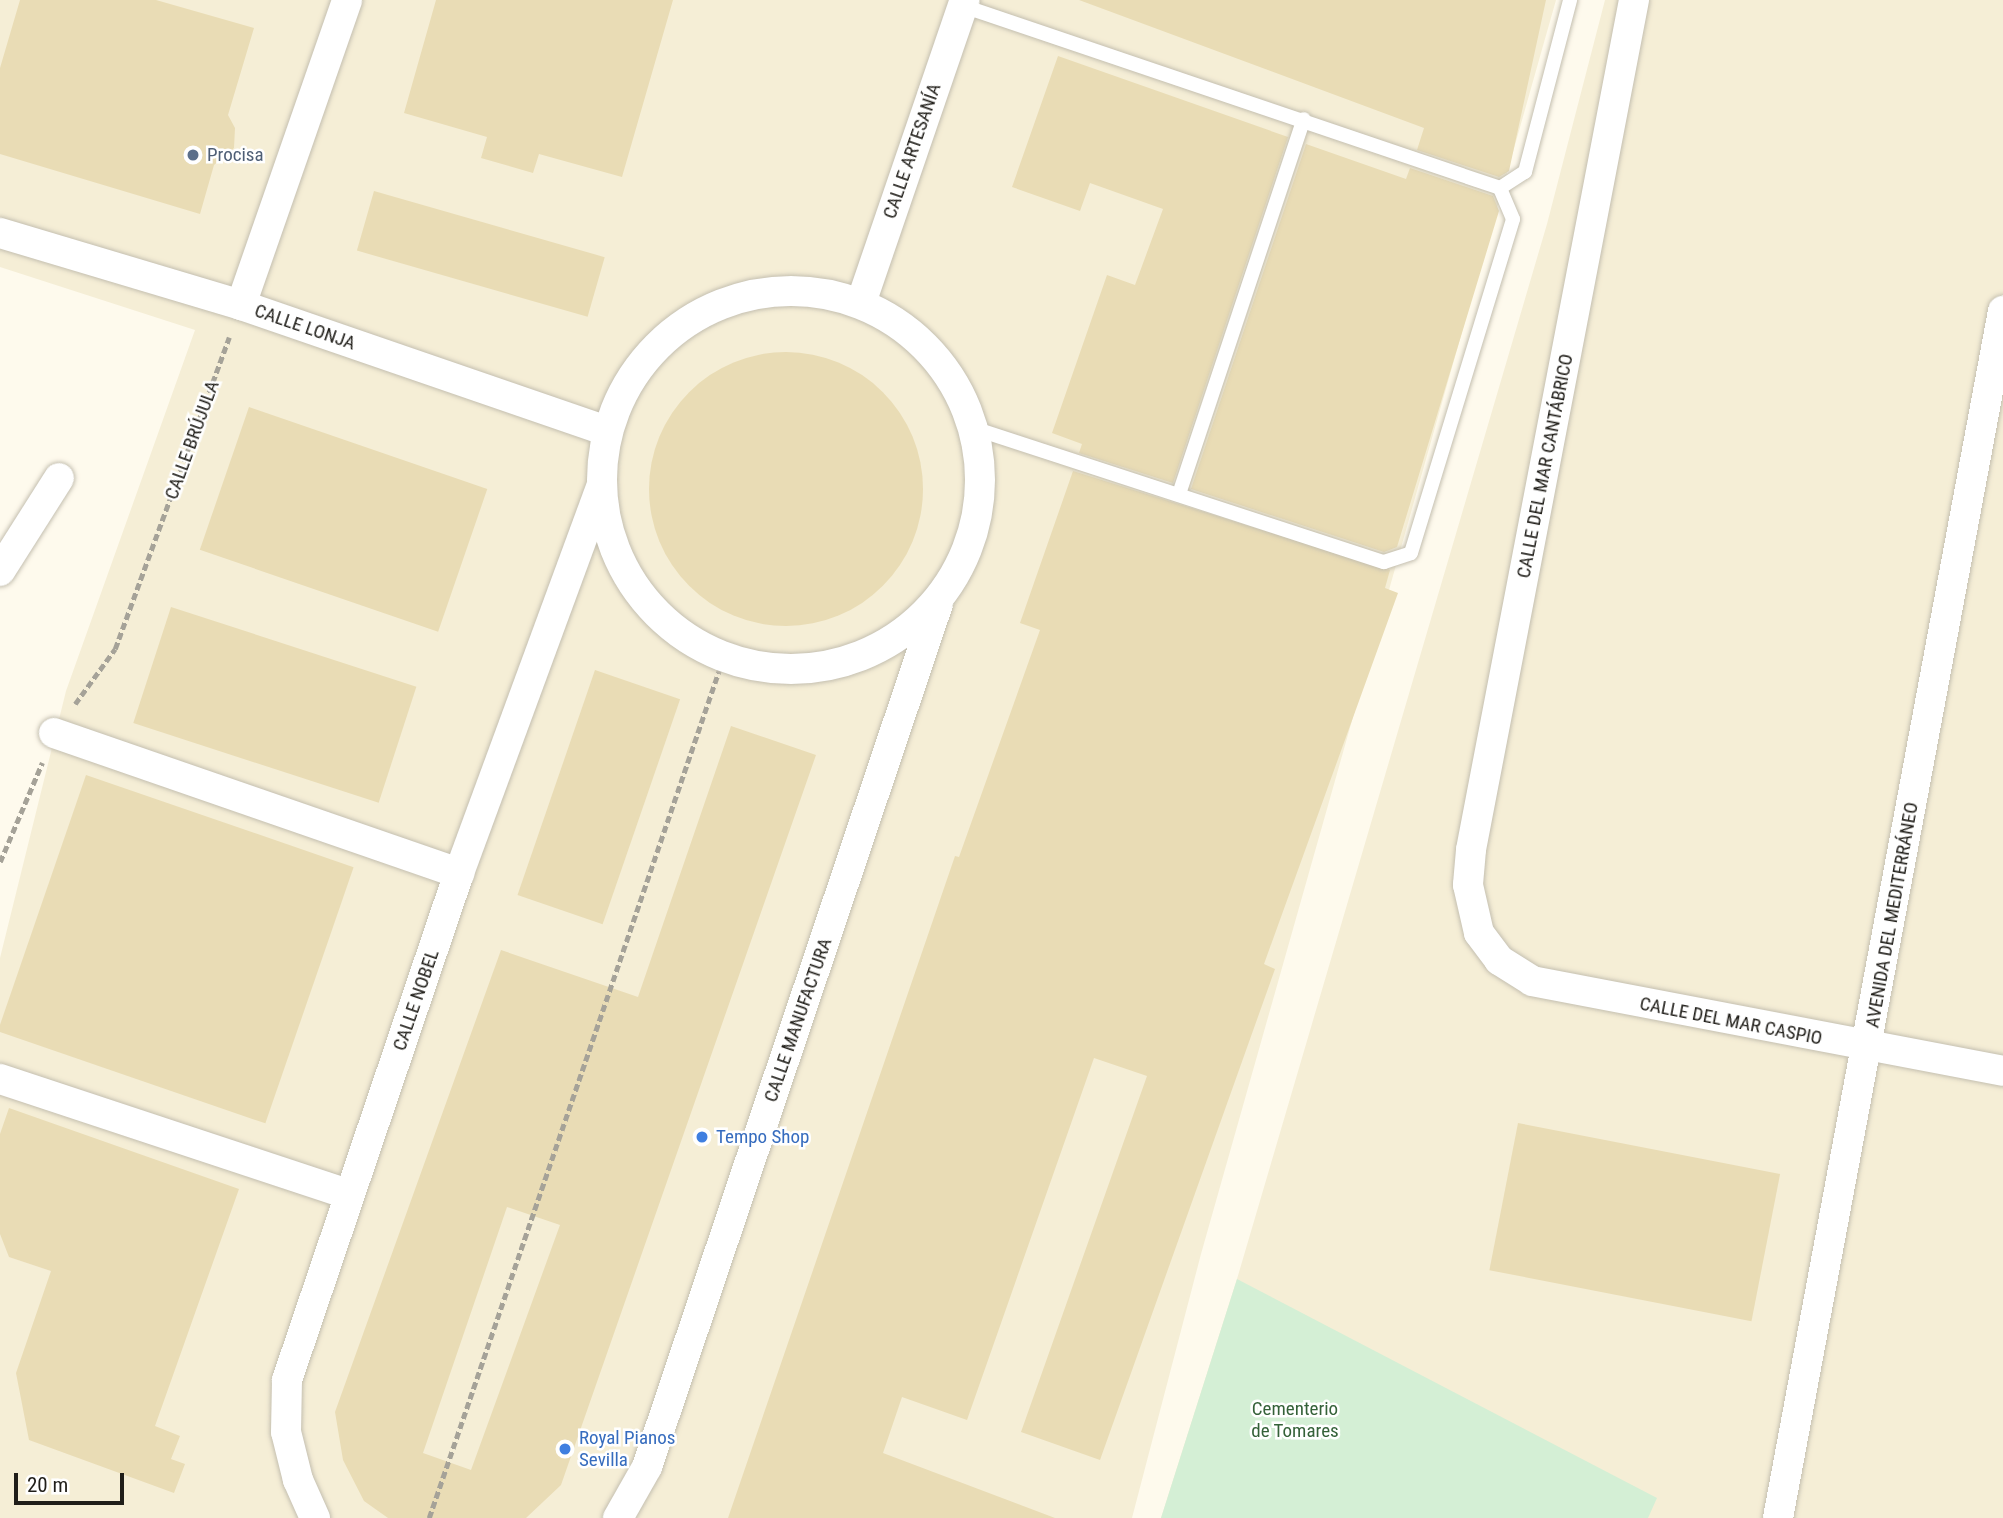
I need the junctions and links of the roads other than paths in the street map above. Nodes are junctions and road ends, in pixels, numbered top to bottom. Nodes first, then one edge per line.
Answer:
1 (348, 0) edge
2 (1570, 0) edge
3 (1634, 0) edge
4 (964, 3) edge
5 (1304, 119) junction
6 (1500, 188) junction
7 (0, 233) edge
8 (862, 303) junction
9 (241, 305) junction
10 (2003, 311) edge
11 (974, 428) junction
12 (607, 431) junction
13 (59, 478) dead end
14 (601, 488) junction
15 (1179, 494) junction
16 (0, 571) edge
17 (940, 597) junction
18 (54, 733) road end
19 (460, 873) junction
20 (1479, 933) joint
21 (1868, 1047) junction
22 (2003, 1071) edge
23 (0, 1079) edge
24 (348, 1194) junction
25 (315, 1518) edge
26 (618, 1518) edge
27 (1778, 1518) edge

1 - 9 street
2 - 6 lane
3 - 20 street, CALLE DEL MAR CANTÁBRICO
4 - 5 lane
4 - 8 street, CALLE ARTESANÍA
5 - 6 lane
5 - 15 lane
6 - 15 lane
7 - 9 street, CALLE LONJA
8 - 11 street
8 - 12 street
9 - 12 street, CALLE LONJA
10 - 21 street, AVENIDA DEL MEDITERRÁNEO
11 - 15 lane
11 - 17 street
12 - 14 street
13 - 16 street
14 - 17 street
14 - 19 street, CALLE NOBEL
17 - 26 street, CALLE MANUFACTURA
18 - 19 street
19 - 24 street, CALLE NOBEL
20 - 21 street, CALLE DEL MAR CASPIO
21 - 22 street, CALLE DEL MAR CASPIO
21 - 27 street, AVENIDA DEL MEDITERRÁNEO
23 - 24 street
24 - 25 street, CALLE NOBEL

